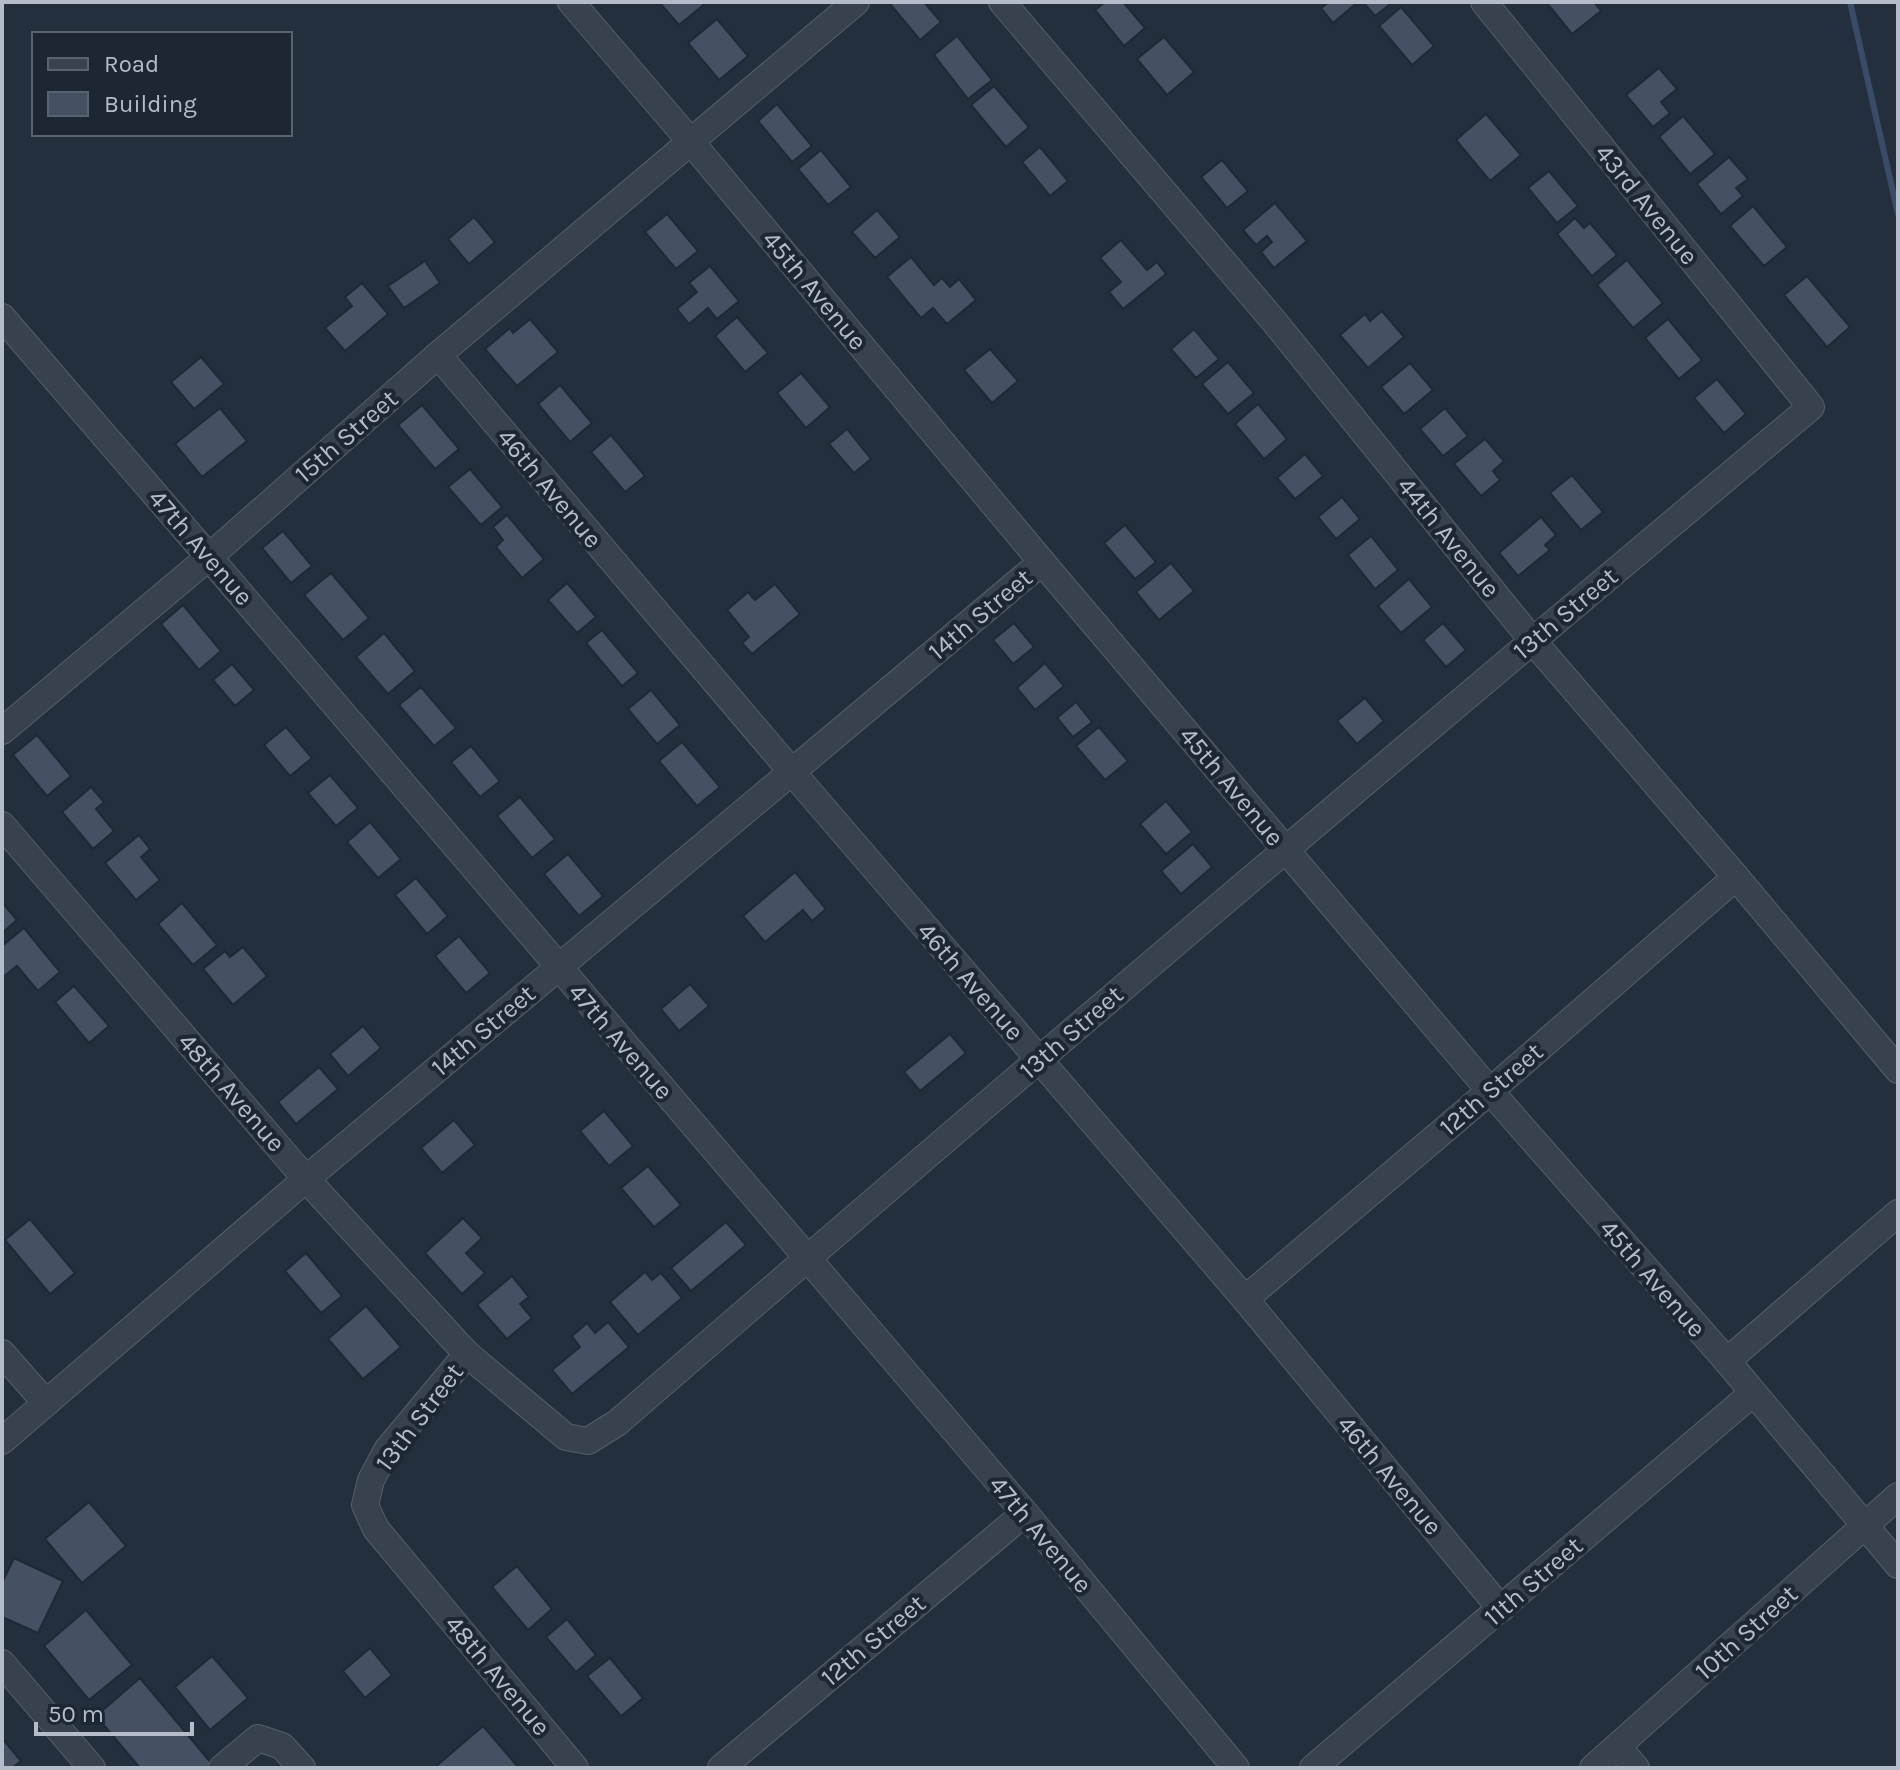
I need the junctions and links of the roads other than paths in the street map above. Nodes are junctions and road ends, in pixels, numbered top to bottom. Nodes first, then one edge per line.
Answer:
1 (571, 2) edge
2 (856, 2) edge
3 (1002, 2) edge
4 (1484, 2) edge
5 (691, 142) junction
6 (2, 317) edge
7 (438, 355) junction
8 (1811, 407) joint
9 (209, 557) junction
10 (1042, 562) junction
11 (1532, 640) junction
12 (2, 731) edge
13 (792, 772) junction
14 (2, 825) edge
15 (1285, 849) junction
16 (1736, 877) junction
17 (558, 968) junction
18 (1039, 1060) junction
19 (1898, 1070) edge
20 (1490, 1091) junction
21 (306, 1179) junction
22 (1898, 1213) edge
23 (807, 1258) junction
24 (1245, 1299) junction
25 (2, 1353) edge
26 (467, 1354) junction
27 (1727, 1361) junction
28 (1753, 1393) junction
29 (46, 1403) junction
30 (2, 1441) edge
31 (1898, 1496) edge
32 (365, 1505) joint
33 (1025, 1513) junction
34 (1864, 1525) junction
35 (1898, 1565) edge
36 (1501, 1609) junction
37 (2, 1663) edge
38 (1618, 1747) junction
39 (92, 1768) edge
40 (222, 1768) edge
41 (302, 1768) edge
42 (575, 1768) edge
43 (721, 1768) edge
44 (1236, 1768) edge
45 (1313, 1768) edge
46 (1593, 1768) edge
47 (1636, 1768) edge

1 - 5 street, 45th Avenue
2 - 5 street, 15th Street
3 - 11 street, 44th Avenue
4 - 8 street, 43rd Avenue
5 - 7 street, 15th Street
5 - 10 street, 45th Avenue
6 - 9 street, 47th Avenue
7 - 9 street, 15th Street
7 - 13 street, 46th Avenue
8 - 11 street, 13th Street
9 - 12 street, 15th Street
9 - 17 street, 47th Avenue
10 - 13 street, 14th Street
10 - 15 street, 45th Avenue
11 - 15 street, 13th Street
11 - 16 street, 44th Avenue
13 - 17 street, 14th Street
13 - 18 street, 46th Avenue
14 - 21 street, 48th Avenue
15 - 18 street, 13th Street
15 - 20 street, 45th Avenue
16 - 19 street, 44th Avenue
16 - 20 street, 12th Street
17 - 21 street, 14th Street
17 - 23 street, 47th Avenue
18 - 23 street, 13th Street
18 - 24 street, 46th Avenue
20 - 24 street, 12th Street
20 - 27 street, 45th Avenue
21 - 26 street, 48th Avenue
21 - 29 street, 14th Street
22 - 27 street
23 - 26 street, 13th Street
23 - 33 street, 47th Avenue
24 - 36 street, 46th Avenue
25 - 29 street
26 - 32 street, 13th Street
27 - 28 street, 45th Avenue
28 - 34 street, 45th Avenue
28 - 36 street, 11th Street
29 - 30 street, 14th Street
31 - 34 street, 10th Street
32 - 42 street, 48th Avenue
33 - 43 street, 12th Street
33 - 44 street, 47th Avenue
34 - 35 street, 45th Avenue
34 - 38 street, 10th Street
36 - 45 street, 11th Street
37 - 39 street
38 - 46 street, 10th Street
38 - 47 street
40 - 41 street

